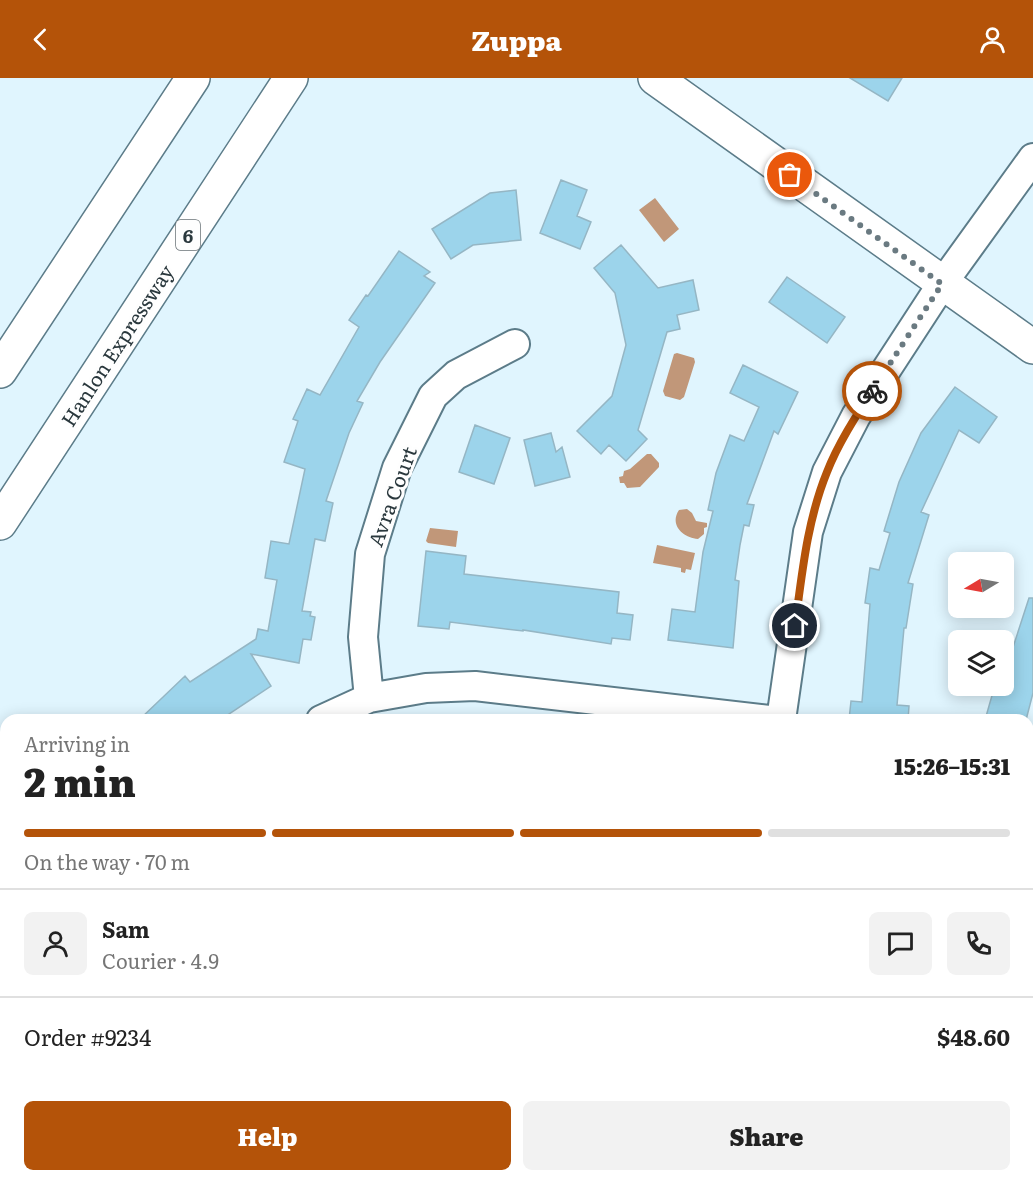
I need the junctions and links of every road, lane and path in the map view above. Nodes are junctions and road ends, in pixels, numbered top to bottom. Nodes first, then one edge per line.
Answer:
1 (652, 79) edge
2 (291, 80) edge
3 (186, 85) edge
4 (1033, 158) edge
5 (942, 284) junction
6 (516, 344) dead end
7 (1033, 347) edge
8 (0, 371) edge
9 (0, 523) edge
10 (369, 698) junction
11 (334, 714) edge
12 (717, 714) edge
13 (782, 714) edge

1 - 5 main road
2 - 9 main road, Hanlon Expressway / 6
3 - 8 main road
4 - 5 street
5 - 7 main road
5 - 13 street
6 - 10 street, Avra Court
10 - 11 street
10 - 12 street

